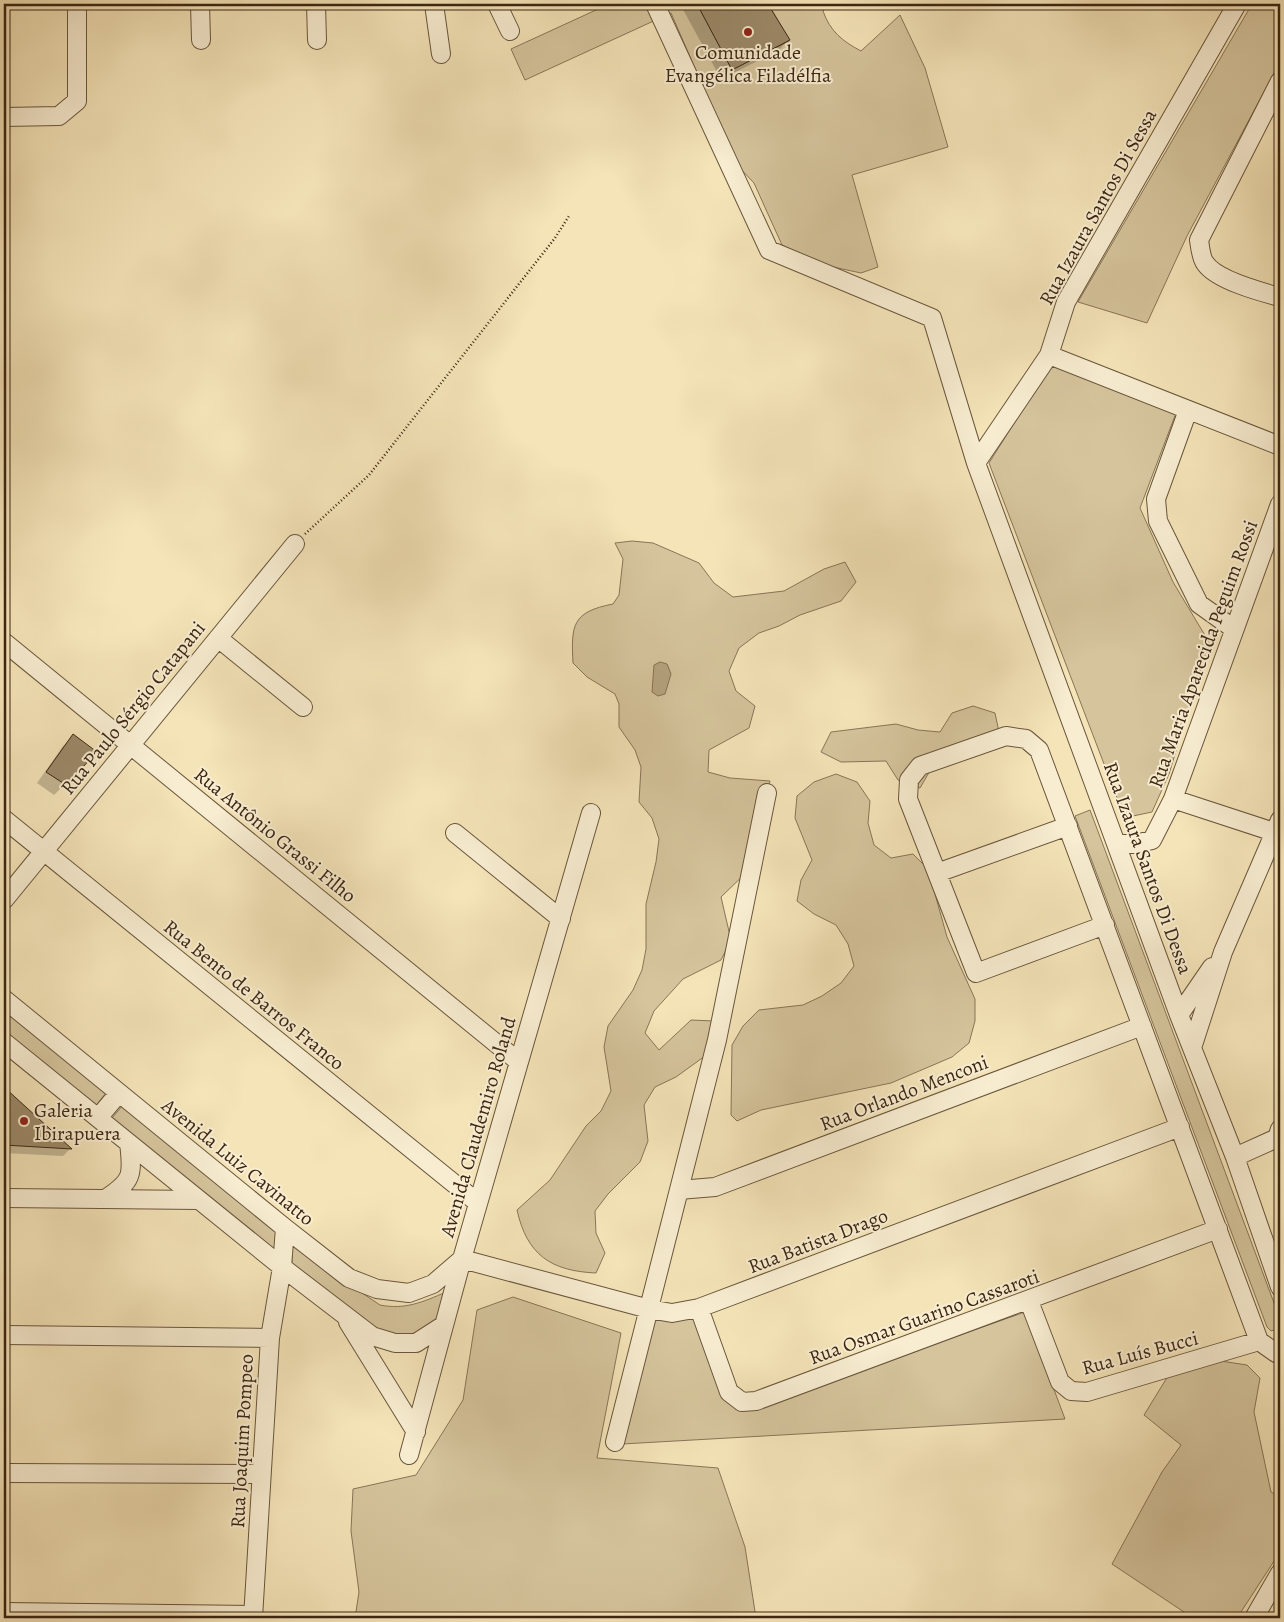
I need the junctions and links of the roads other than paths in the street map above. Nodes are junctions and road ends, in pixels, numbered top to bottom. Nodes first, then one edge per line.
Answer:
1 (77, 4) edge
2 (200, 4) edge
3 (316, 4) edge
4 (497, 4) edge
5 (655, 4) edge
6 (1237, 4) edge
7 (434, 9) edge
8 (510, 31) dead end
9 (201, 40) dead end
10 (317, 40) dead end
11 (441, 54) dead end
12 (1280, 81) edge
13 (4, 117) edge
14 (1280, 298) edge
15 (1049, 355) junction
16 (1188, 410) junction
17 (1280, 446) edge
18 (976, 463) junction
19 (1280, 504) edge
20 (295, 544) road end
21 (1234, 629) junction
22 (218, 638) junction
23 (4, 642) edge
24 (303, 707) dead end
25 (130, 745) junction
26 (766, 794) dead end
27 (1174, 799) junction
28 (591, 812) dead end
29 (4, 819) edge
30 (1068, 826) junction
31 (1279, 829) edge
32 (455, 833) dead end
33 (1117, 844) junction
34 (44, 851) junction
35 (937, 873) junction
36 (4, 900) edge
37 (560, 919) junction
38 (1105, 926) junction
39 (1223, 952) junction
40 (4, 999) edge
41 (1179, 1015) junction
42 (1142, 1026) junction
43 (4, 1042) edge
44 (1192, 1048) junction
45 (519, 1062) junction
46 (119, 1093) junction
47 (98, 1118) junction
48 (1180, 1127) junction
49 (1280, 1129) edge
50 (129, 1143) junction
51 (1235, 1157) junction
52 (679, 1190) junction
53 (4, 1198) edge
54 (105, 1199) junction
55 (199, 1200) junction
56 (478, 1203) junction
57 (285, 1228) junction
58 (1218, 1229) junction
59 (462, 1258) junction
60 (282, 1268) junction
61 (1280, 1287) edge
62 (1029, 1301) junction
63 (699, 1308) junction
64 (649, 1309) junction
65 (342, 1313) junction
66 (444, 1325) junction
67 (4, 1335) edge
68 (270, 1338) junction
69 (1258, 1341) junction
70 (1279, 1355) edge
71 (416, 1432) junction
72 (615, 1442) dead end
73 (409, 1455) dead end
74 (4, 1473) edge
75 (261, 1474) junction
76 (1280, 1573) edge
77 (4, 1612) edge
78 (253, 1617) edge
79 (1254, 1618) edge

1 - 13 street
2 - 9 street
3 - 10 street
4 - 8 street
5 - 18 street
6 - 15 street, Rua Izaura Santos Di Sessa
7 - 11 street
12 - 14 street
15 - 16 street
15 - 18 street, Rua Izaura Santos Di Sessa
16 - 17 street
16 - 21 street
18 - 33 street, Rua Izaura Santos Di Dessa
19 - 21 street, Rua Maria Aparecida Peguim Rossi
20 - 22 street, Rua Paulo Sérgio Catapani
21 - 27 street, Rua Maria Aparecida Peguim Rossi
22 - 24 street
22 - 25 street, Rua Paulo Sérgio Catapani
23 - 25 street, Rua Antônio Grassi Filho
25 - 34 street, Rua Paulo Sérgio Catapani
25 - 45 street, Rua Antônio Grassi Filho
26 - 52 street
27 - 31 street
27 - 33 street, Rua Maria Aparecida Peguim Rossi
28 - 37 street, Avenida Claudemiro Roland
29 - 34 street, Rua Bento de Barros Franco
30 - 35 street
30 - 35 street
30 - 38 street
31 - 39 street
32 - 37 street
33 - 41 street, Rua Izaura Santos Di Dessa
34 - 36 street, Rua Paulo Sérgio Catapani
34 - 56 street, Rua Bento de Barros Franco
35 - 38 street
37 - 45 street, Avenida Claudemiro Roland
38 - 42 street
39 - 41 street
39 - 44 street
40 - 46 street, Avenida Luiz Cavinatto
41 - 44 street, Rua Izaura Santos Di Dessa
42 - 48 street
42 - 52 street, Rua Orlando Menconi
43 - 47 street
44 - 51 street, Rua Izaura Santos Di Dessa
45 - 56 street, Avenida Claudemiro Roland
46 - 47 street
46 - 57 street, Avenida Luiz Cavinatto
47 - 50 street
48 - 58 street
48 - 63 street, Rua Batista Drago
49 - 51 street
50 - 54 street
50 - 55 street
51 - 61 street, Rua Izaura Santos Di Dessa
52 - 64 street
53 - 54 street
54 - 55 street
55 - 60 street
56 - 59 street, Avenida Claudemiro Roland
57 - 59 street, Avenida Luiz Cavinatto
57 - 60 street, Rua Joaquim Pompeo
58 - 62 street, Rua Osmar Guarino Cassaroti
58 - 69 street
59 - 64 street, Rua Batista Drago
59 - 66 street, Avenida Claudemiro Roland
60 - 65 street
60 - 68 street, Rua Joaquim Pompeo
62 - 63 street, Rua Osmar Guarino Cassaroti
62 - 69 street, Rua Luís Bucci
63 - 64 street, Rua Batista Drago
64 - 72 street
65 - 66 street
65 - 71 street
66 - 71 street, Avenida Claudemiro Roland
67 - 68 street
68 - 75 street, Rua Joaquim Pompeo
69 - 70 street
71 - 73 street, Avenida Claudemiro Roland
74 - 75 street
75 - 78 street, Rua Joaquim Pompeo
76 - 79 street
77 - 78 street

